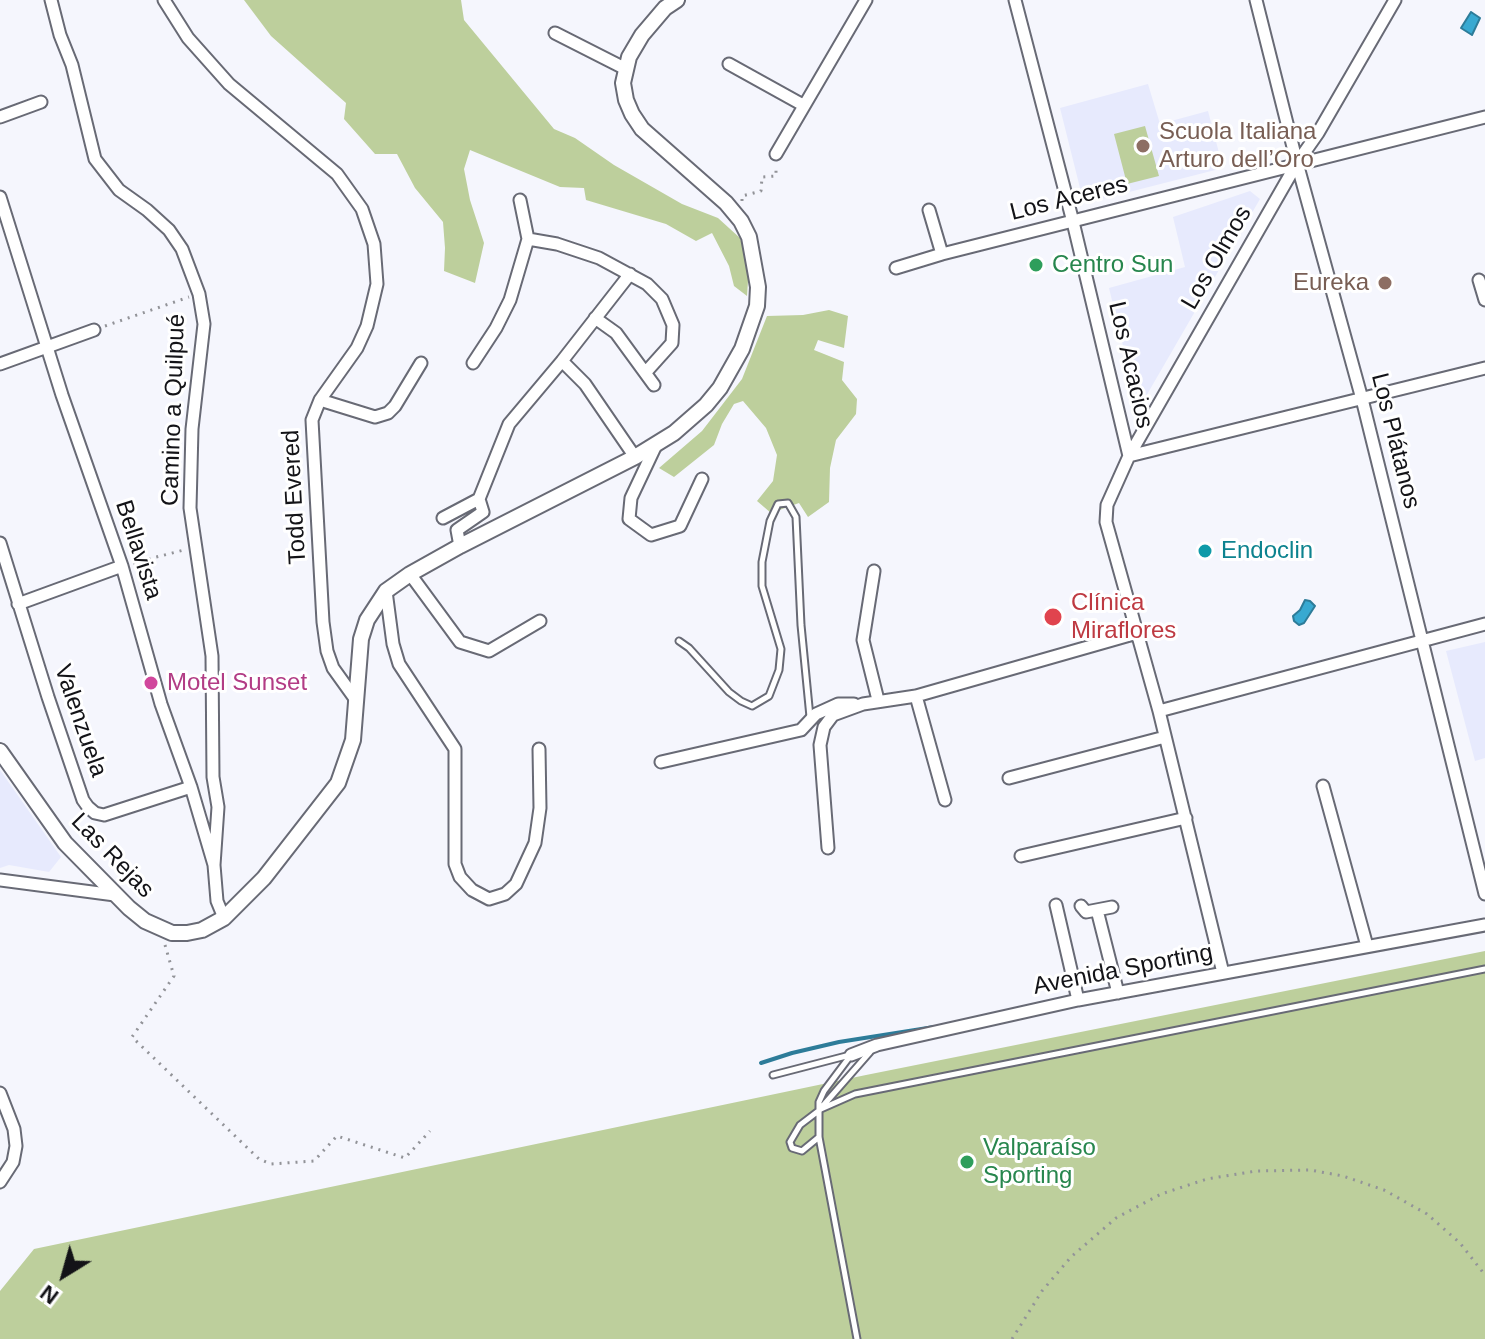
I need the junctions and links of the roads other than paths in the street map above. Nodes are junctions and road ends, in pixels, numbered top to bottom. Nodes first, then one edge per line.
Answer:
1 (51, 0) edge
2 (164, 0) edge
3 (677, 0) edge
4 (866, 0) edge
5 (1015, 0) edge
6 (1256, 0) edge
7 (1395, 0) edge
8 (555, 33) dead end
9 (729, 64) dead end
10 (624, 68) junction
11 (41, 102) dead end
12 (803, 105) junction
13 (0, 117) edge
14 (1485, 117) edge
15 (776, 154) road end
16 (1297, 163) junction
17 (0, 197) edge
18 (520, 200) dead end
19 (929, 210) dead end
20 (1073, 222) junction
21 (528, 239) junction
22 (942, 254) junction
23 (896, 268) dead end
24 (630, 274) junction
25 (1479, 280) dead end
26 (1485, 300) edge
27 (595, 318) junction
28 (94, 330) road end
29 (48, 348) junction
30 (562, 361) junction
31 (421, 363) dead end
32 (473, 363) dead end
33 (0, 364) edge
34 (1485, 368) edge
35 (646, 372) junction
36 (654, 385) dead end
37 (1362, 399) junction
38 (320, 400) junction
39 (657, 443) junction
40 (1129, 456) junction
41 (635, 457) junction
42 (702, 479) dead end
43 (479, 499) junction
44 (443, 518) dead end
45 (0, 543) edge
46 (460, 546) junction
47 (122, 566) junction
48 (874, 571) dead end
49 (410, 574) junction
50 (386, 591) junction
51 (18, 604) junction
52 (540, 621) dead end
53 (1485, 624) edge
54 (1137, 633) junction
55 (679, 641) dead end
56 (1422, 641) junction
57 (916, 696) junction
58 (356, 700) junction
59 (878, 700) junction
60 (863, 704) junction
61 (1159, 711) junction
62 (810, 718) junction
63 (1165, 737) junction
64 (539, 749) dead end
65 (0, 751) edge
66 (661, 762) dead end
67 (1009, 778) dead end
68 (1323, 786) dead end
69 (191, 787) junction
70 (945, 800) dead end
71 (1186, 818) junction
72 (828, 848) dead end
73 (1021, 856) dead end
74 (214, 865) junction
75 (0, 880) edge
76 (1485, 894) edge
77 (115, 895) junction
78 (1056, 905) dead end
79 (1081, 906) dead end
80 (1112, 907) dead end
81 (1097, 910) junction
82 (224, 918) junction
83 (1485, 925) edge
84 (1367, 946) junction
85 (1485, 969) edge
86 (1223, 973) junction
87 (1118, 993) junction
88 (1078, 1000) junction
89 (877, 1045) junction
90 (851, 1055) junction
91 (773, 1075) dead end
92 (0, 1093) edge
93 (821, 1109) junction
94 (819, 1137) junction
95 (0, 1182) edge
96 (857, 1339) edge

1 - 74 street, Camino a Quilpué
2 - 38 street, Todd Evered
3 - 10 street
4 - 12 street
5 - 20 street, Los Acacios
6 - 16 street, Los Plátanos
7 - 16 street, Los Olmos
8 - 10 street
9 - 12 street
10 - 39 street
11 - 13 street
12 - 15 street
14 - 16 street, Los Aceres
16 - 20 street, Los Aceres
16 - 37 street, Los Plátanos
16 - 40 street, Los Olmos
17 - 29 street, Bellavista
18 - 21 street
19 - 22 street
20 - 22 street, Los Aceres
20 - 40 street, Los Acacios
21 - 24 street
21 - 32 street
22 - 23 street, Los Aceres
24 - 27 street
24 - 35 street
25 - 26 street
27 - 30 street
27 - 35 street
28 - 29 street
29 - 33 street
29 - 47 street, Bellavista
30 - 41 street
30 - 43 street
31 - 38 street
34 - 37 street
35 - 36 street
37 - 40 street
37 - 56 street, Los Plátanos
38 - 58 street, Todd Evered
39 - 41 street
39 - 42 street
40 - 54 street, Los Acacios
41 - 46 street
43 - 44 street
43 - 46 street
45 - 51 street, Valenzuela
46 - 49 street
47 - 51 street
47 - 69 street, Bellavista
48 - 59 street
49 - 50 street
49 - 52 street
50 - 58 street
50 - 64 street
51 - 69 street, Valenzuela
53 - 56 street
54 - 57 street
54 - 61 street, Los Acacios
55 - 62 lane
56 - 61 street
56 - 76 street, Los Plátanos
57 - 59 street
57 - 70 street
58 - 82 street
59 - 60 street
60 - 62 street
60 - 72 street
61 - 63 street, Los Acacios
62 - 66 street
63 - 67 street
63 - 71 street, Los Acacios
65 - 77 street, Las Rejas
68 - 84 street
69 - 74 street, Bellavista
71 - 73 street
71 - 86 street, Los Acacios
74 - 82 street, Bellavista
75 - 77 street
77 - 82 street, Las Rejas
78 - 88 street
79 - 81 street
80 - 81 street
81 - 87 street
83 - 84 street, Avenida Sporting
84 - 86 street, Avenida Sporting
85 - 93 lane
86 - 87 street, Avenida Sporting
87 - 88 street, Avenida Sporting
88 - 89 street, Avenida Sporting
89 - 90 street, Avenida Sporting
89 - 93 lane
90 - 91 lane, Avenida Sporting
90 - 93 lane
92 - 95 street
93 - 94 lane
93 - 94 lane
94 - 96 lane

